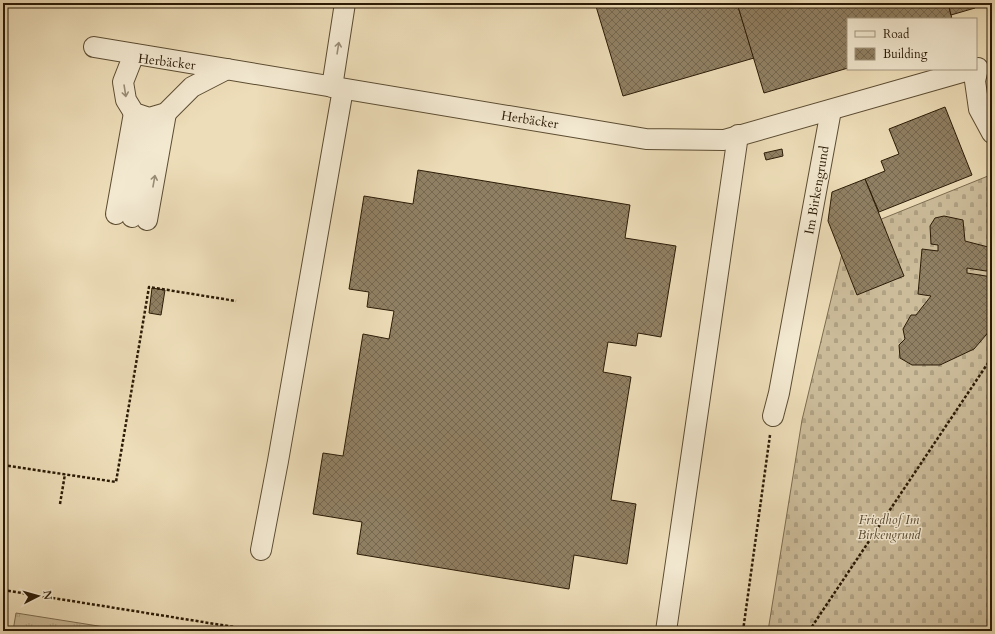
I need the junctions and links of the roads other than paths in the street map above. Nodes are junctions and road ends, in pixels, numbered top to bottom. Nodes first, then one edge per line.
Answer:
1 (345, 3) edge
2 (94, 47) dead end
3 (134, 54) junction
4 (980, 67) edge
5 (227, 69) junction
6 (970, 70) edge
7 (338, 88) junction
8 (831, 110) junction
9 (150, 115) junction
10 (992, 133) edge
11 (738, 135) junction
12 (773, 416) road end
13 (261, 550) dead end
14 (666, 631) edge

7 -> 1 street
2 - 3 street
3 - 5 street, Herbäcker
3 -> 9 street, Herbäcker
4 - 10 street
5 - 7 street, Herbäcker
5 - 9 street, Herbäcker
6 - 8 street
7 - 11 street, Herbäcker
7 - 13 street
8 - 11 street, Herbäcker
8 - 12 street, Im Birkengrund
9 -> 9 street
11 - 14 street

